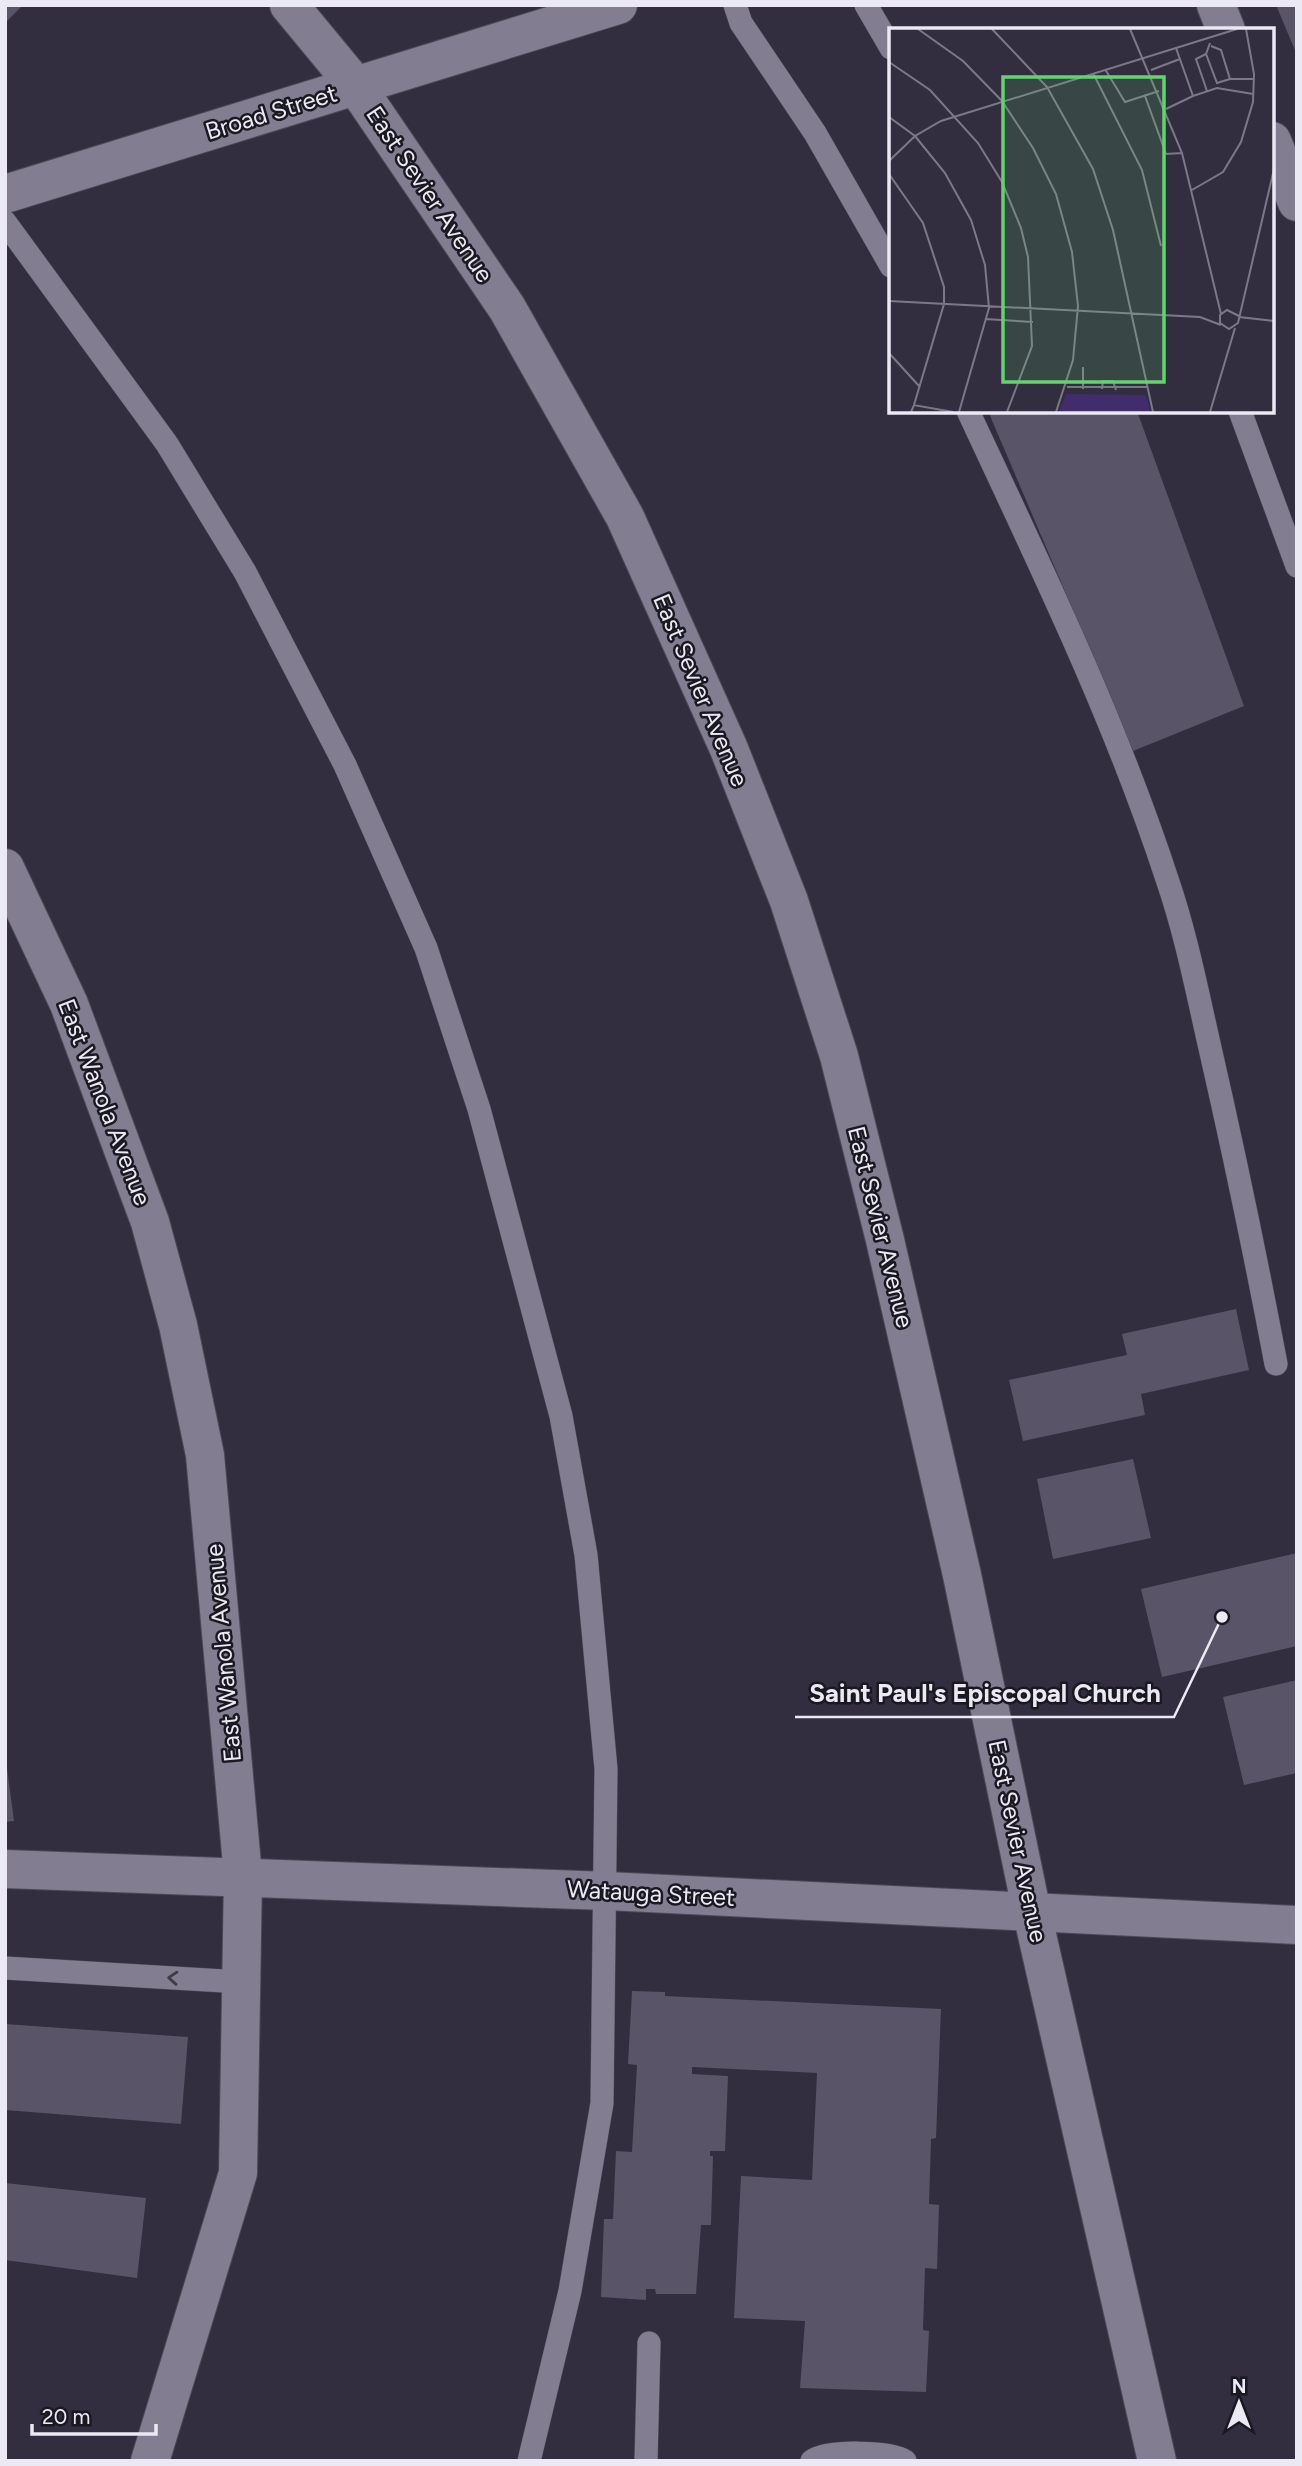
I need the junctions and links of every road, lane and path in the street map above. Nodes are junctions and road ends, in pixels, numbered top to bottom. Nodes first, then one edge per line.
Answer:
1 (289, 5) edge
2 (618, 5) edge
3 (735, 5) edge
4 (866, 5) edge
5 (1216, 5) edge
6 (1225, 28) edge
7 (889, 45) edge
8 (356, 86) junction
9 (1274, 146) edge
10 (5, 194) edge
11 (1297, 202) edge
12 (5, 222) edge
13 (889, 262) edge
14 (969, 413) edge
15 (1241, 413) edge
16 (1297, 566) edge
17 (5, 868) edge
18 (1276, 1364) dead end
19 (5, 1869) edge
20 (243, 1876) junction
21 (607, 1891) junction
22 (1032, 1913) junction
23 (1297, 1925) edge
24 (5, 1968) edge
25 (241, 1982) junction
26 (649, 2343) dead end
27 (150, 2461) edge
28 (529, 2461) edge
29 (646, 2461) edge
30 (812, 2461) edge
31 (905, 2461) edge
32 (1157, 2461) edge

1 - 8 street, East Sevier Avenue
2 - 8 street, Broad Street
3 - 13 lane
4 - 7 lane
5 - 6 street
8 - 10 street, Broad Street
8 - 22 street, East Sevier Avenue
9 - 11 street
12 - 21 lane
14 - 18 lane
15 - 16 lane
17 - 20 street, East Wanola Avenue
19 - 20 street, Watauga Street
20 - 21 street, Watauga Street
20 - 25 street, East Wanola Avenue
21 - 22 street, Watauga Street
21 - 28 lane
22 - 23 street, Watauga Street
22 - 32 street, East Sevier Avenue
25 -> 24 lane
25 - 27 street, East Wanola Avenue
26 - 29 lane
30 - 31 lane

